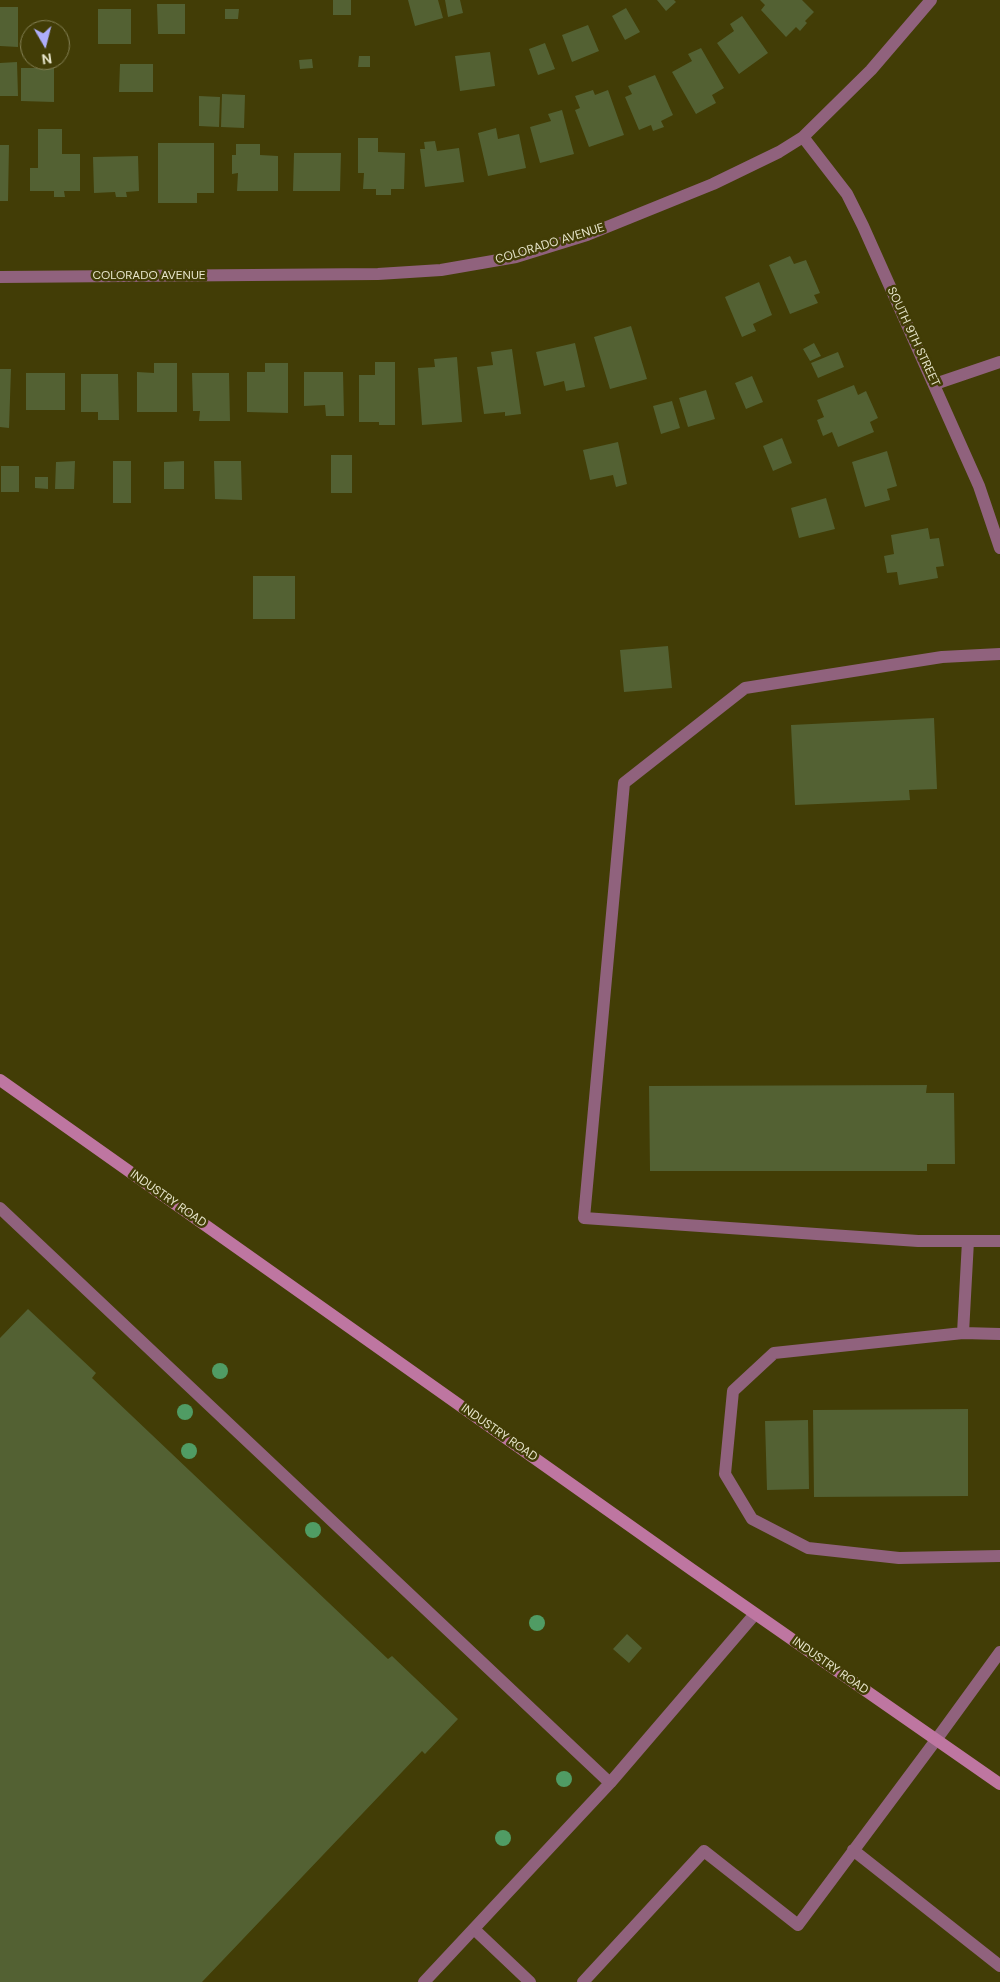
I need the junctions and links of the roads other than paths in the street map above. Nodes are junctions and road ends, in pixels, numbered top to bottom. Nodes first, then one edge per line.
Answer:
1 (931, 0) edge
2 (804, 137) junction
3 (0, 277) edge
4 (1000, 362) edge
5 (935, 384) junction
6 (1000, 548) edge
7 (1000, 654) edge
8 (2, 1085) edge
9 (0, 1208) edge
10 (968, 1241) junction
11 (1000, 1241) edge
12 (963, 1333) junction
13 (1000, 1334) edge
14 (1000, 1556) edge
15 (755, 1614) junction
16 (1000, 1652) edge
17 (936, 1740) junction
18 (610, 1783) junction
19 (1000, 1784) edge
20 (853, 1850) junction
21 (474, 1929) junction
22 (1000, 1966) edge
23 (424, 1982) edge
24 (530, 1982) edge
25 (583, 1982) edge

1 - 2 street, COLORADO AVENUE
2 - 3 street, COLORADO AVENUE
2 - 5 street, SOUTH 9TH STREET
4 - 5 street
5 - 6 street, SOUTH 9TH STREET
7 - 10 street
8 - 15 main road, INDUSTRY ROAD
9 - 18 street
10 - 11 street
10 - 12 street
12 - 13 street
12 - 14 street
15 - 17 main road, INDUSTRY ROAD
15 - 18 street
16 - 17 street
17 - 19 main road, INDUSTRY ROAD
17 - 20 street
18 - 21 street
20 - 22 street
20 - 25 street
21 - 23 street
21 - 24 street

